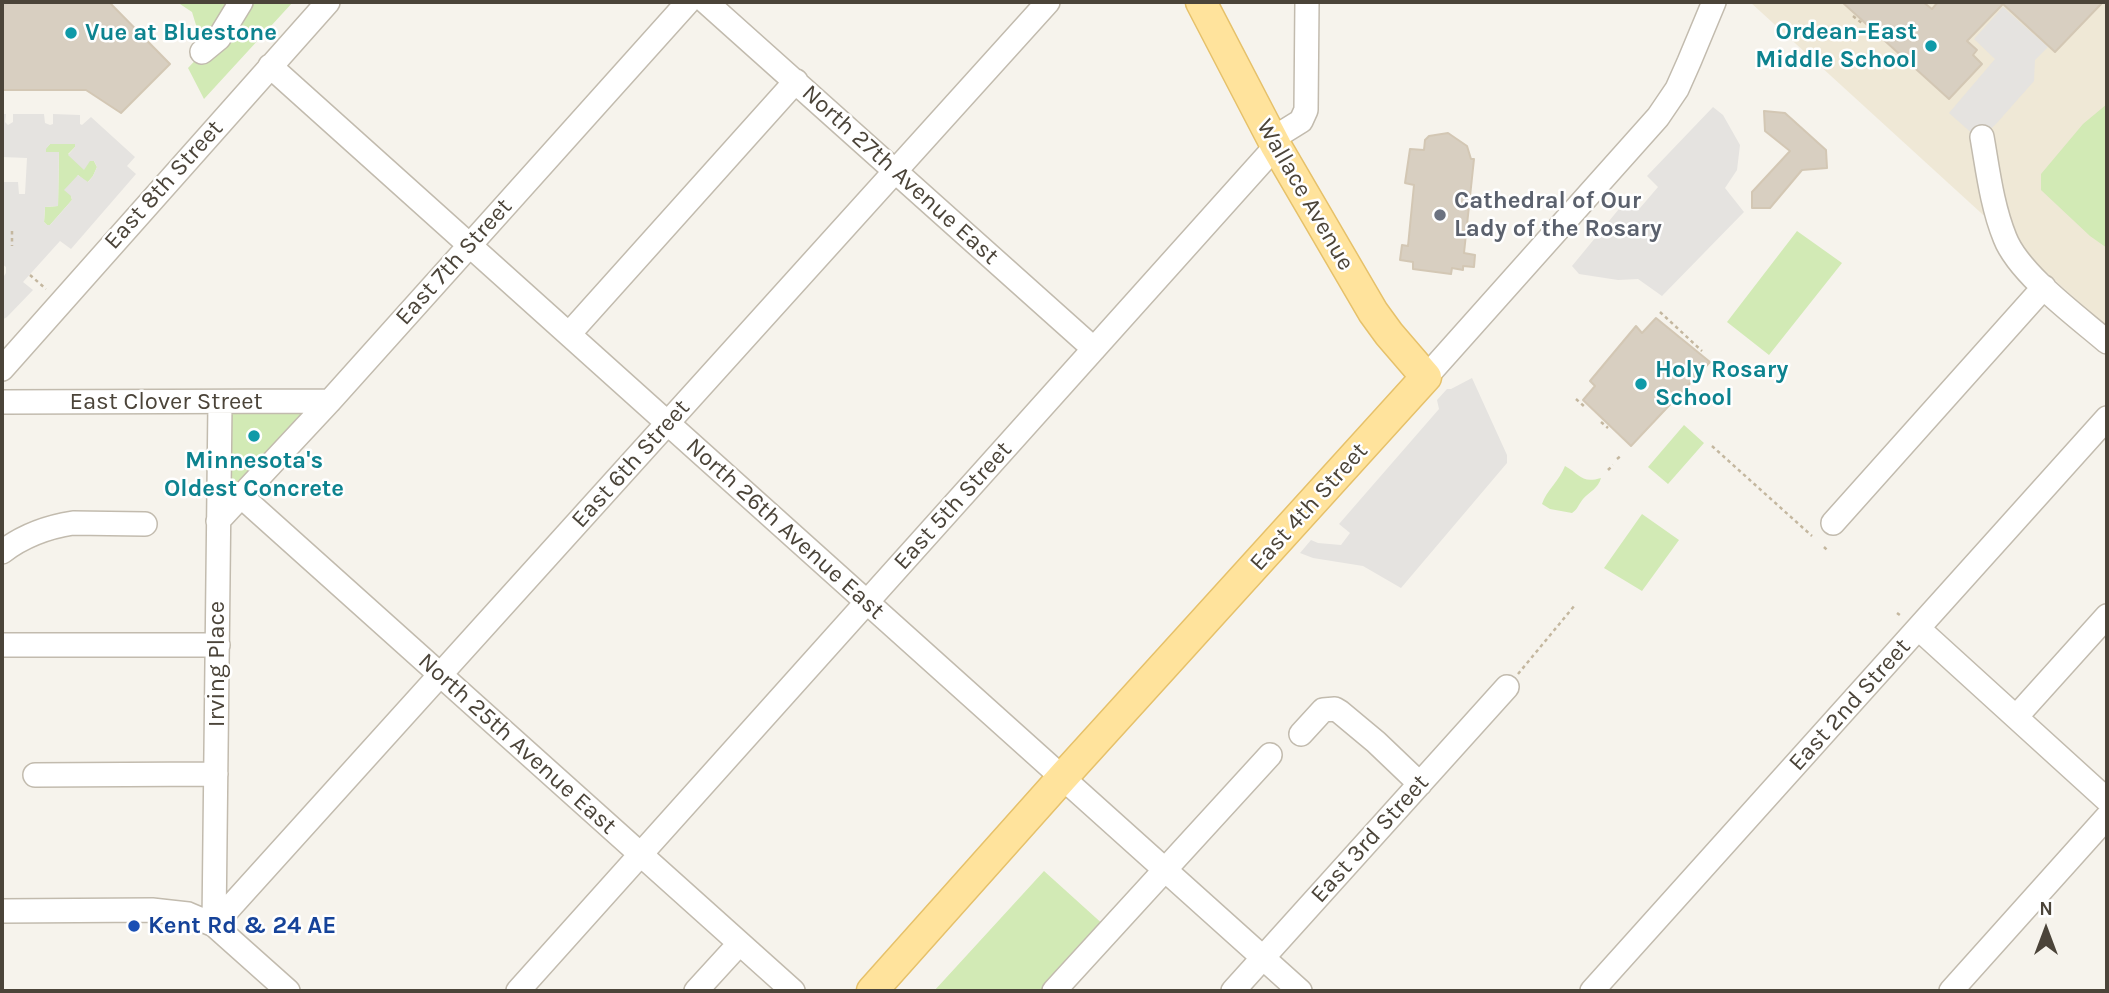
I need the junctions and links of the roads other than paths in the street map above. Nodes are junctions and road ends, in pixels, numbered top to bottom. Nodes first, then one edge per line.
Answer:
1 (240, 2) edge
2 (328, 2) edge
3 (688, 2) edge
4 (706, 2) edge
5 (1048, 2) edge
6 (1201, 2) edge
7 (1307, 2) edge
8 (1714, 2) edge
9 (202, 52) dead end
10 (270, 66) junction
11 (796, 81) junction
12 (1982, 137) dead end
13 (1274, 143) junction
14 (895, 170) junction
15 (470, 245) junction
16 (2044, 287) junction
17 (569, 334) junction
18 (2107, 342) edge
19 (1094, 349) junction
20 (2, 369) edge
21 (1426, 377) junction
22 (330, 401) junction
23 (2, 402) edge
24 (220, 402) junction
25 (2107, 418) edge
26 (668, 423) junction
27 (241, 496) junction
28 (218, 521) junction
29 (1833, 523) dead end
30 (145, 524) dead end
31 (2, 552) edge
32 (867, 602) junction
33 (2107, 616) edge
34 (1906, 619) junction
35 (2, 645) edge
36 (218, 645) junction
37 (441, 676) junction
38 (1507, 687) road end
39 (2016, 717) junction
40 (1301, 734) dead end
41 (1270, 755) dead end
42 (216, 774) junction
43 (35, 775) dead end
44 (1062, 778) junction
45 (1420, 784) junction
46 (2107, 800) edge
47 (2107, 817) edge
48 (641, 854) junction
49 (1164, 869) junction
50 (2, 911) edge
51 (214, 925) junction
52 (739, 944) junction
53 (1263, 958) junction
54 (288, 991) edge
55 (517, 991) edge
56 (696, 991) edge
57 (793, 991) edge
58 (872, 991) edge
59 (1054, 991) edge
60 (1233, 991) edge
61 (1300, 991) edge
62 (1591, 991) edge
63 (1951, 991) edge

1 - 9 street
2 - 10 street, East 8th Street
3 - 15 street, East 7th Street
4 - 11 street, North 27th Avenue East
5 - 14 street, East 6th Street
6 - 13 main road, Wallace Avenue
7 - 13 street, East 5th Street
8 - 21 street, East 4th Street
10 - 15 street, North 26th Avenue East
10 - 20 street, East 8th Street
11 - 14 street, North 27th Avenue East
11 - 17 street
12 - 16 street
13 - 19 street, East 5th Street
13 - 21 main road, Wallace Avenue
14 - 19 street, North 27th Avenue East
14 - 26 street, East 6th Street
15 - 17 street, North 26th Avenue East
15 - 22 street, East 7th Street
16 - 18 street
16 - 29 street
17 - 26 street, North 26th Avenue East
19 - 32 street, East 5th Street
21 - 44 main road, East 4th Street
22 - 24 street, East Clover Street
22 - 27 street, East 7th Street
23 - 24 street, East Clover Street
24 - 28 street, Irving Place
25 - 34 street, East 2nd Street
26 - 32 street, North 26th Avenue East
26 - 37 street, East 6th Street
27 - 28 street, East 7th Street
27 - 37 street, North 25th Avenue East
28 - 36 street, Irving Place
30 - 31 street
32 - 44 street, North 26th Avenue East
32 - 48 street, East 5th Street
33 - 39 street
34 - 39 street
34 - 62 street, East 2nd Street
35 - 36 street
36 - 42 street, Irving Place
37 - 48 street, North 25th Avenue East
37 - 51 street, East 6th Street
38 - 45 street, East 3rd Street
39 - 46 street
40 - 45 street
41 - 49 street
42 - 43 street
42 - 51 street, Irving Place
44 - 49 street, North 26th Avenue East
44 - 58 main road, East 4th Street
45 - 53 street, East 3rd Street
47 - 63 street
48 - 52 street, North 25th Avenue East
48 - 55 street, East 5th Street
49 - 53 street, North 26th Avenue East
49 - 59 street
50 - 51 street
51 - 54 street
52 - 56 street
52 - 57 street, North 25th Avenue East
53 - 60 street, East 3rd Street
53 - 61 street, North 26th Avenue East

